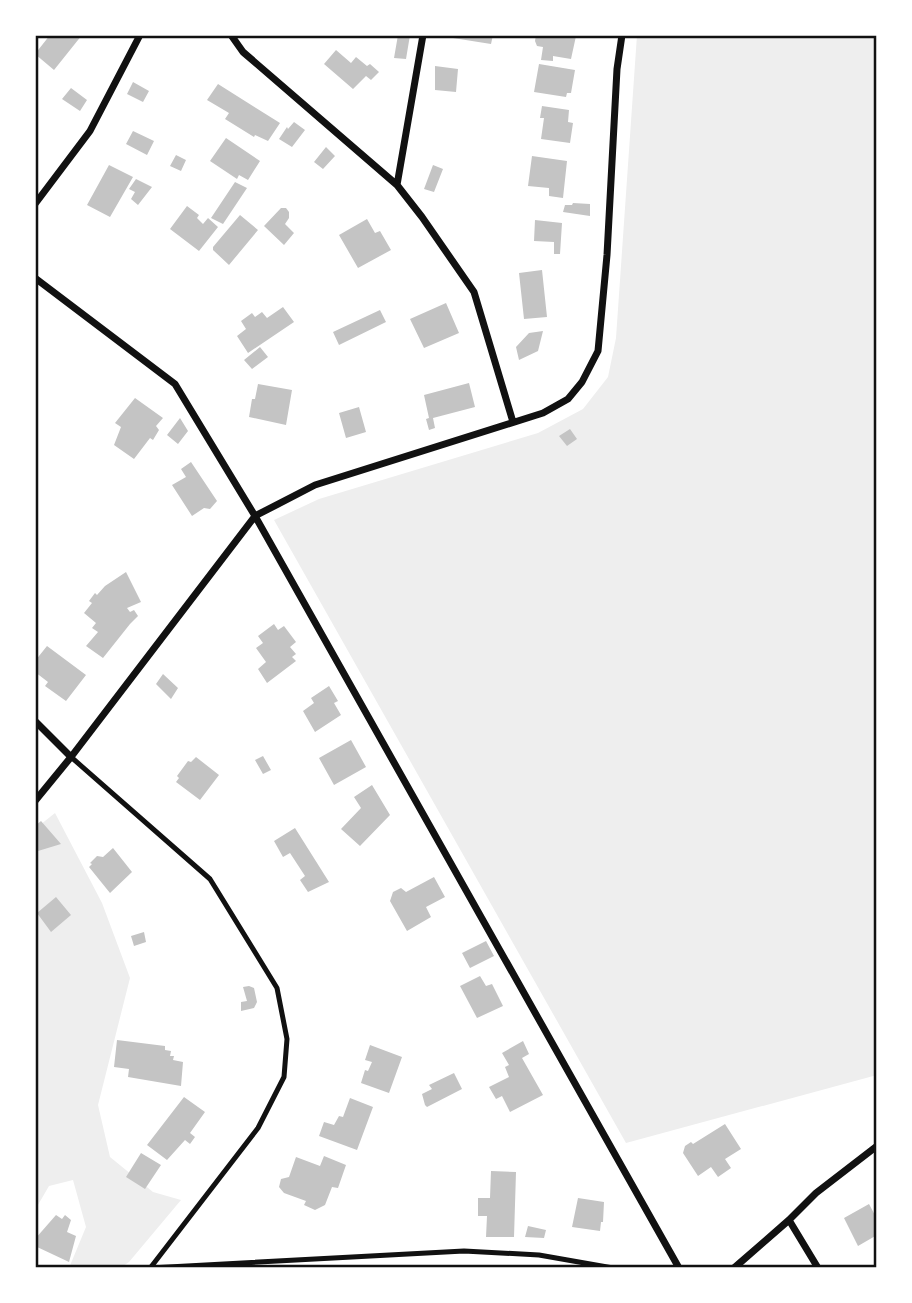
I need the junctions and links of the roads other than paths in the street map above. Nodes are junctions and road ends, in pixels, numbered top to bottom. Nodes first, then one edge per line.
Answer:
1 (139, 35) edge
2 (231, 35) edge
3 (423, 35) edge
4 (622, 35) edge
5 (397, 186) junction
6 (35, 204) edge
7 (35, 278) edge
8 (513, 422) junction
9 (255, 516) junction
10 (35, 721) edge
11 (71, 757) junction
12 (35, 801) edge
13 (877, 1146) edge
14 (789, 1220) junction
15 (150, 1267) edge
16 (613, 1268) edge
17 (679, 1268) edge
18 (734, 1268) edge
19 (818, 1268) edge

1 - 6 street
2 - 5 street
3 - 5 street
4 - 8 street
5 - 8 street
7 - 9 street
8 - 9 street
9 - 11 street
9 - 17 street
10 - 11 street
11 - 12 street
11 - 15 lane
13 - 14 street
14 - 18 street
14 - 19 street
15 - 16 lane

